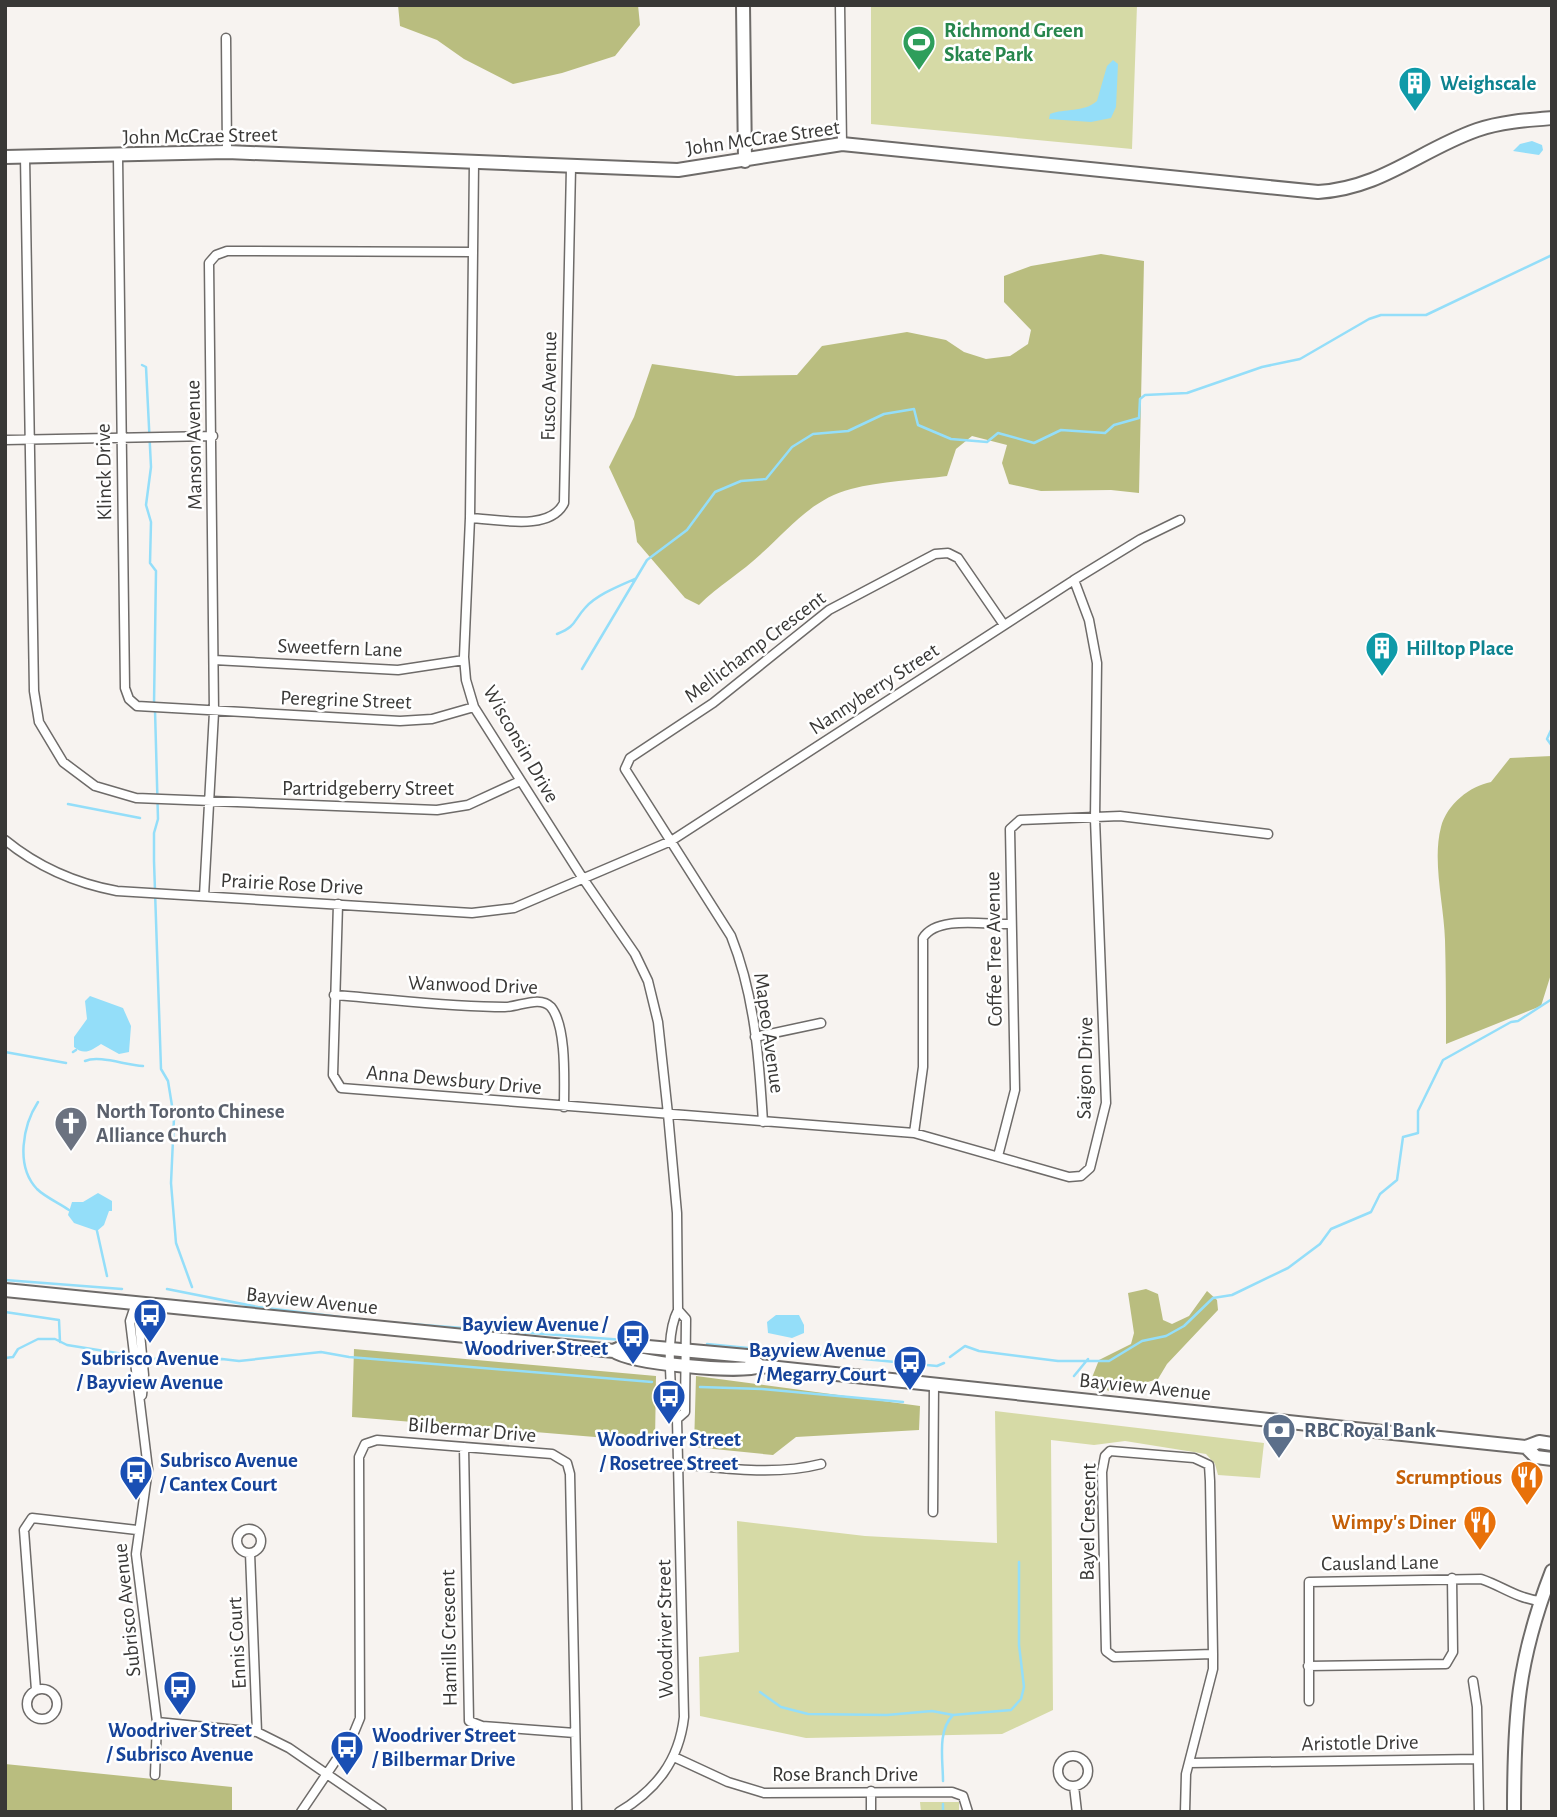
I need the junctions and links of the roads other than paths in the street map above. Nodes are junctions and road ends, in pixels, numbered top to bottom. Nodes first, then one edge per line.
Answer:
1 (743, 5) edge
2 (840, 5) edge
3 (226, 38) dead end
4 (1552, 118) edge
5 (842, 144) junction
6 (227, 152) junction
7 (25, 156) junction
8 (5, 157) edge
9 (118, 157) junction
10 (745, 161) junction
11 (474, 163) junction
12 (571, 167) junction
13 (473, 252) junction
14 (213, 436) junction
15 (121, 437) junction
16 (5, 440) edge
17 (30, 440) junction
18 (470, 518) junction
19 (1180, 520) dead end
20 (1074, 580) junction
21 (1004, 625) junction
22 (214, 660) junction
23 (464, 660) junction
24 (474, 707) junction
25 (214, 712) junction
26 (520, 781) junction
27 (210, 803) junction
28 (1095, 819) junction
29 (1268, 834) dead end
30 (5, 840) edge
31 (671, 841) junction
32 (582, 877) junction
33 (204, 896) junction
34 (338, 904) junction
35 (1010, 924) junction
36 (334, 995) junction
37 (821, 1023) dead end
38 (755, 1037) junction
39 (564, 1107) junction
40 (668, 1114) junction
41 (763, 1122) junction
42 (914, 1133) junction
43 (998, 1156) junction
44 (5, 1290) edge
45 (136, 1303) junction
46 (678, 1310) junction
47 (678, 1357) junction
48 (934, 1384) junction
49 (677, 1419) junction
50 (1552, 1444) edge
51 (464, 1447) junction
52 (1526, 1447) junction
53 (1552, 1459) edge
54 (678, 1464) junction
55 (821, 1464) dead end
56 (933, 1512) dead end
57 (137, 1530) junction
58 (250, 1553) dead end
59 (1552, 1571) edge
60 (1451, 1578) junction
61 (1540, 1601) junction
62 (1213, 1654) junction
63 (1308, 1666) junction
64 (1473, 1681) dead end
65 (36, 1690) dead end
66 (1309, 1701) dead end
67 (157, 1722) junction
68 (257, 1732) junction
69 (575, 1733) junction
70 (674, 1757) junction
71 (1478, 1759) junction
72 (1189, 1763) junction
73 (327, 1774) junction
74 (155, 1775) dead end
75 (1074, 1786) dead end
76 (871, 1791) junction
77 (301, 1812) edge
78 (382, 1812) edge
79 (577, 1812) edge
80 (619, 1812) edge
81 (871, 1812) edge
82 (968, 1812) edge
83 (1077, 1812) edge
84 (1185, 1812) edge
85 (1479, 1812) edge
86 (1514, 1812) edge

1 - 10 main road
2 - 5 street
3 - 6 street
4 - 5 main road, John McCrae Street
5 - 10 main road, John McCrae Street
6 - 9 main road, John McCrae Street
6 - 11 main road, John McCrae Street
7 - 8 main road, John McCrae Street
7 - 9 main road, John McCrae Street
7 - 17 street, Partridgeberry Street
9 - 15 street, Klinck Drive
10 - 12 main road, John McCrae Street
11 - 12 main road, John McCrae Street
11 - 13 street, Wisconsin Drive
12 - 18 street, Fusco Avenue
13 - 14 street, Manson Avenue
13 - 18 street, Wisconsin Drive
14 - 15 street
14 - 22 street, Manson Avenue
15 - 17 street
15 - 25 street, Klinck Drive
16 - 17 street
17 - 27 street, Partridgeberry Street
18 - 23 street, Wisconsin Drive
19 - 20 street, Nannyberry Street
20 - 21 street, Nannyberry Street
20 - 28 street, Saigon Drive
21 - 31 street, Nannyberry Street
21 - 31 street, Mellichamp Crescent
22 - 23 street, Sweetfern Lane
22 - 25 street, Manson Avenue
23 - 24 street, Wisconsin Drive
24 - 25 street, Peregrine Street
24 - 26 street, Wisconsin Drive
25 - 27 street, Manson Avenue
26 - 27 street, Partridgeberry Street
26 - 32 street, Wisconsin Drive
27 - 33 street, Manson Avenue
28 - 29 street, Coffee Tree Avenue
28 - 35 street, Coffee Tree Avenue
28 - 43 street, Saigon Drive
30 - 33 street, Prairie Rose Drive
31 - 32 street, Nannyberry Street
31 - 38 street, Mapeo Avenue
32 - 34 street, Prairie Rose Drive
32 - 40 street, Wisconsin Drive
33 - 34 street, Prairie Rose Drive
34 - 36 street, Anna Dewsbury Drive
35 - 42 street
35 - 43 street, Coffee Tree Avenue
36 - 39 street, Anna Dewsbury Drive
36 - 39 street, Wanwood Drive
37 - 38 street
38 - 41 street, Mapeo Avenue
39 - 40 street, Anna Dewsbury Drive
40 - 41 street, Saigon Drive
40 - 46 street, Wisconsin Drive
41 - 42 street, Saigon Drive
42 - 43 street, Saigon Drive
44 - 45 main road, Bayview Avenue
45 - 47 main road, Bayview Avenue
45 - 57 street, Subrisco Avenue
46 - 47 street, Wisconsin Drive
46 - 47 street, Wisconsin Drive
47 - 48 main road, Bayview Avenue
47 - 49 street, Woodriver Street
47 - 49 street, Woodriver Street
48 - 52 main road, Bayview Avenue
48 - 56 street
49 - 54 street, Woodriver Street
50 - 52 main road, Bayview Avenue
51 - 69 street, Bilbermar Drive
51 - 69 street, Hamills Crescent
51 - 73 street, Bilbermar Drive
52 - 53 main road, Bayview Avenue
54 - 55 street
54 - 70 street, Woodriver Street
57 - 65 street
57 - 67 street, Subrisco Avenue
58 - 68 street, Ennis Court
59 - 61 main road
60 - 61 street, Causland Lane
60 - 63 street, Causland Lane
60 - 63 street, Causland Lane
61 - 86 main road
62 - 62 street, Bayel Crescent
62 - 72 street
63 - 66 street, Causland Lane
64 - 71 street
67 - 68 street
67 - 74 street, Subrisco Avenue
68 - 73 street
69 - 79 street, Bilbermar Drive
70 - 76 street, Rose Branch Drive
70 - 80 street, Woodriver Street
71 - 72 street, Aristotle Drive
71 - 85 street
72 - 84 street
73 - 77 street
73 - 78 street
75 - 83 street
76 - 81 street
76 - 82 street, Rose Branch Drive

